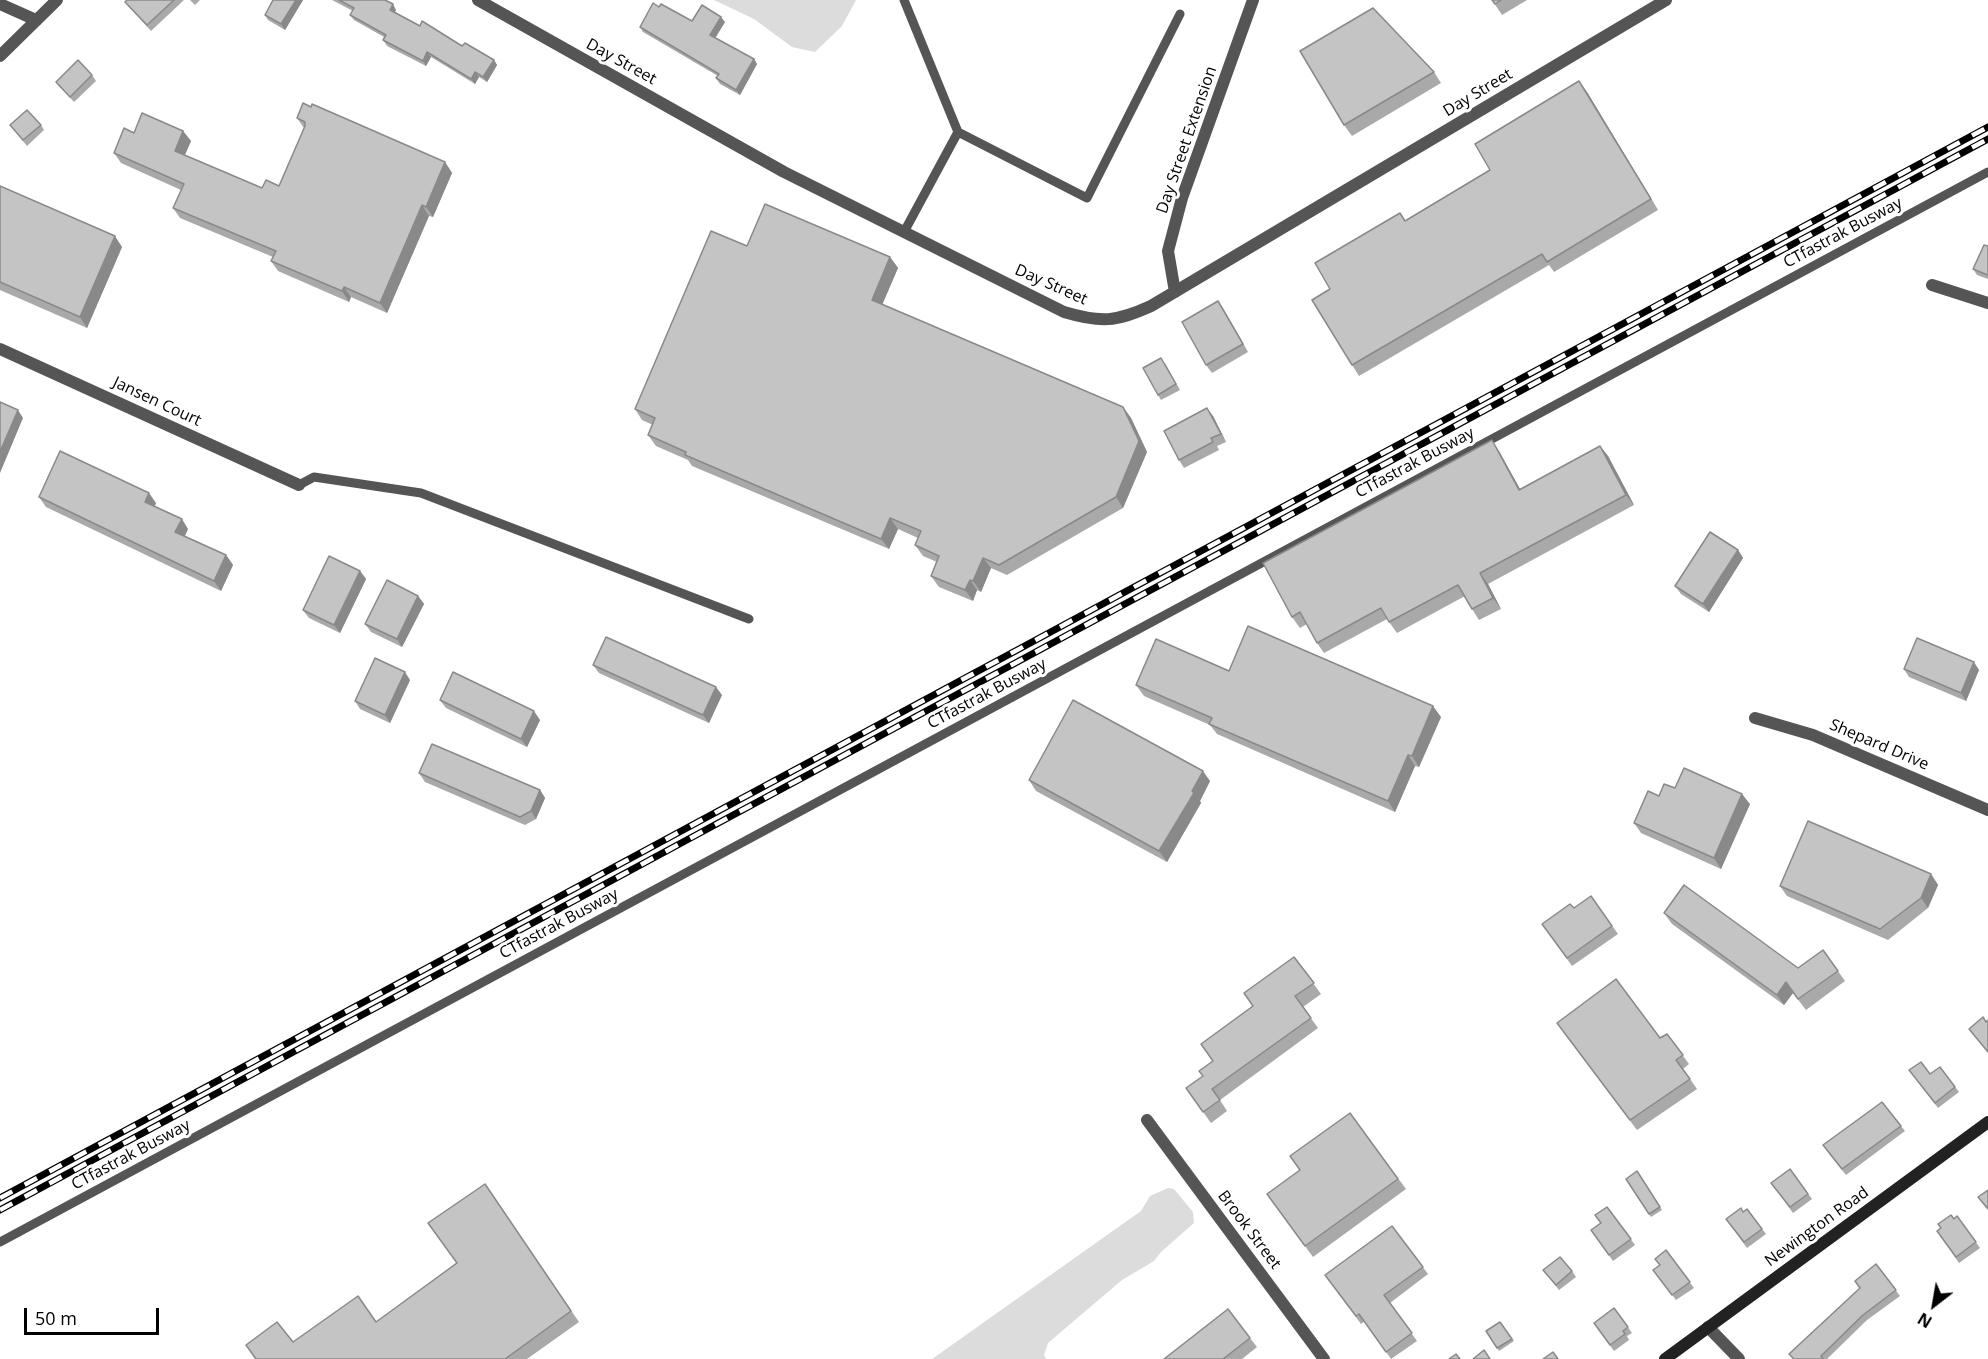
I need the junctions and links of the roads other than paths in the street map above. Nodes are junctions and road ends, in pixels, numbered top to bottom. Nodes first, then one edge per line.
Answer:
1 (57, 0) edge
2 (478, 0) edge
3 (904, 0) edge
4 (1253, 0) edge
5 (1666, 0) edge
6 (0, 4) edge
7 (1180, 14) dead end
8 (36, 20) junction
9 (0, 56) edge
10 (958, 132) junction
11 (1988, 172) edge
12 (904, 232) junction
13 (1932, 285) dead end
14 (1175, 292) junction
15 (1988, 303) edge
16 (0, 349) edge
17 (299, 485) joint
18 (749, 619) dead end
19 (1755, 718) dead end
20 (1988, 810) edge
21 (1147, 1120) dead end
22 (1988, 1122) edge
23 (0, 1242) edge
24 (1708, 1327) junction
25 (1324, 1359) edge
26 (1665, 1359) edge
27 (1739, 1359) edge

1 - 8 street
2 - 12 street, Day Street
3 - 10 lane
4 - 14 street, Day Street Extension
5 - 14 street, Day Street
6 - 8 street
7 - 10 lane
8 - 9 street
10 - 12 lane
11 - 23 lane, CTfastrak Busway
12 - 14 street, Day Street
13 - 15 street
16 - 17 street, Jansen Court
17 - 18 lane
19 - 20 street, Shepard Drive
21 - 25 street, Brook Street
22 - 24 main road, Newington Road
24 - 26 main road, Newington Road
24 - 27 street

